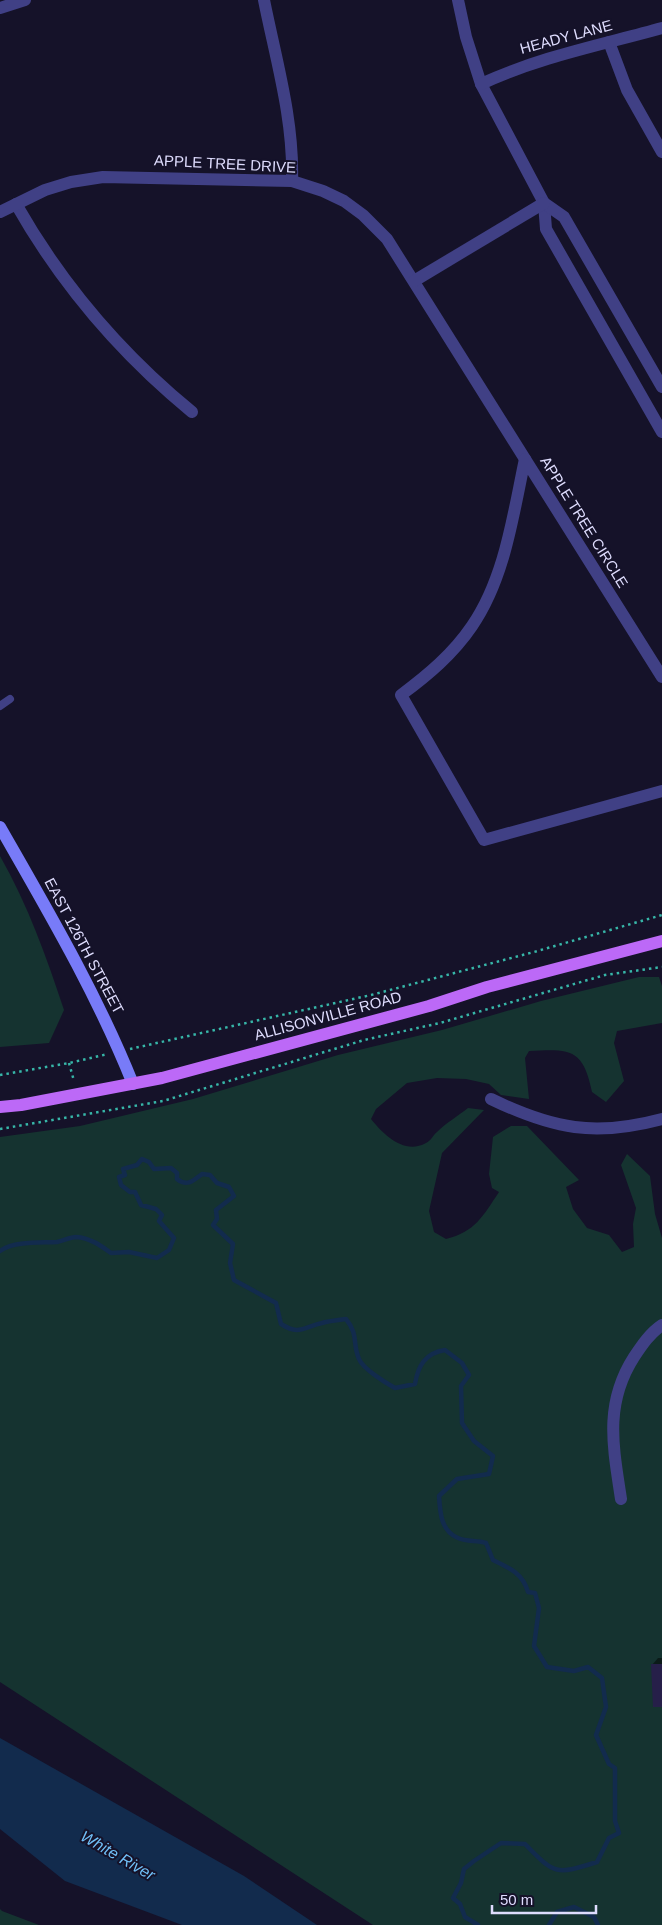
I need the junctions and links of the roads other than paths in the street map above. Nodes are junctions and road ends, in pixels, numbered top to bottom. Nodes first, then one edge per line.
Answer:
1 (25, 0) edge
2 (264, 0) edge
3 (458, 0) edge
4 (0, 8) edge
5 (662, 28) edge
6 (609, 42) junction
7 (482, 84) junction
8 (662, 152) edge
9 (292, 181) junction
10 (544, 203) junction
11 (16, 204) junction
12 (0, 212) edge
13 (414, 280) junction
14 (662, 387) edge
15 (192, 412) dead end
16 (662, 432) edge
17 (525, 459) junction
18 (662, 677) edge
19 (10, 699) dead end
20 (0, 706) edge
21 (662, 791) edge
22 (0, 827) edge
23 (662, 942) edge
24 (132, 1084) junction
25 (492, 1099) dead end
26 (0, 1107) edge
27 (662, 1119) edge
28 (662, 1325) edge
29 (621, 1499) dead end

1 - 4 street
2 - 9 street
3 - 7 street
5 - 6 street, HEADY LANE
6 - 7 street, HEADY LANE
6 - 8 street
7 - 10 street
9 - 11 street, APPLE TREE DRIVE
9 - 13 street, APPLE TREE DRIVE
10 - 13 street
10 - 14 street
10 - 16 street
11 - 12 street, APPLE TREE DRIVE
11 - 15 street
13 - 17 street, APPLE TREE DRIVE
17 - 18 street, APPLE TREE CIRCLE
17 - 21 street, APPLE TREE CIRCLE
19 - 20 lane
22 - 24 main road, EAST 126TH STREET
23 - 24 main road, ALLISONVILLE ROAD
24 - 26 main road, ALLISONVILLE ROAD
25 - 27 street
28 - 29 street

